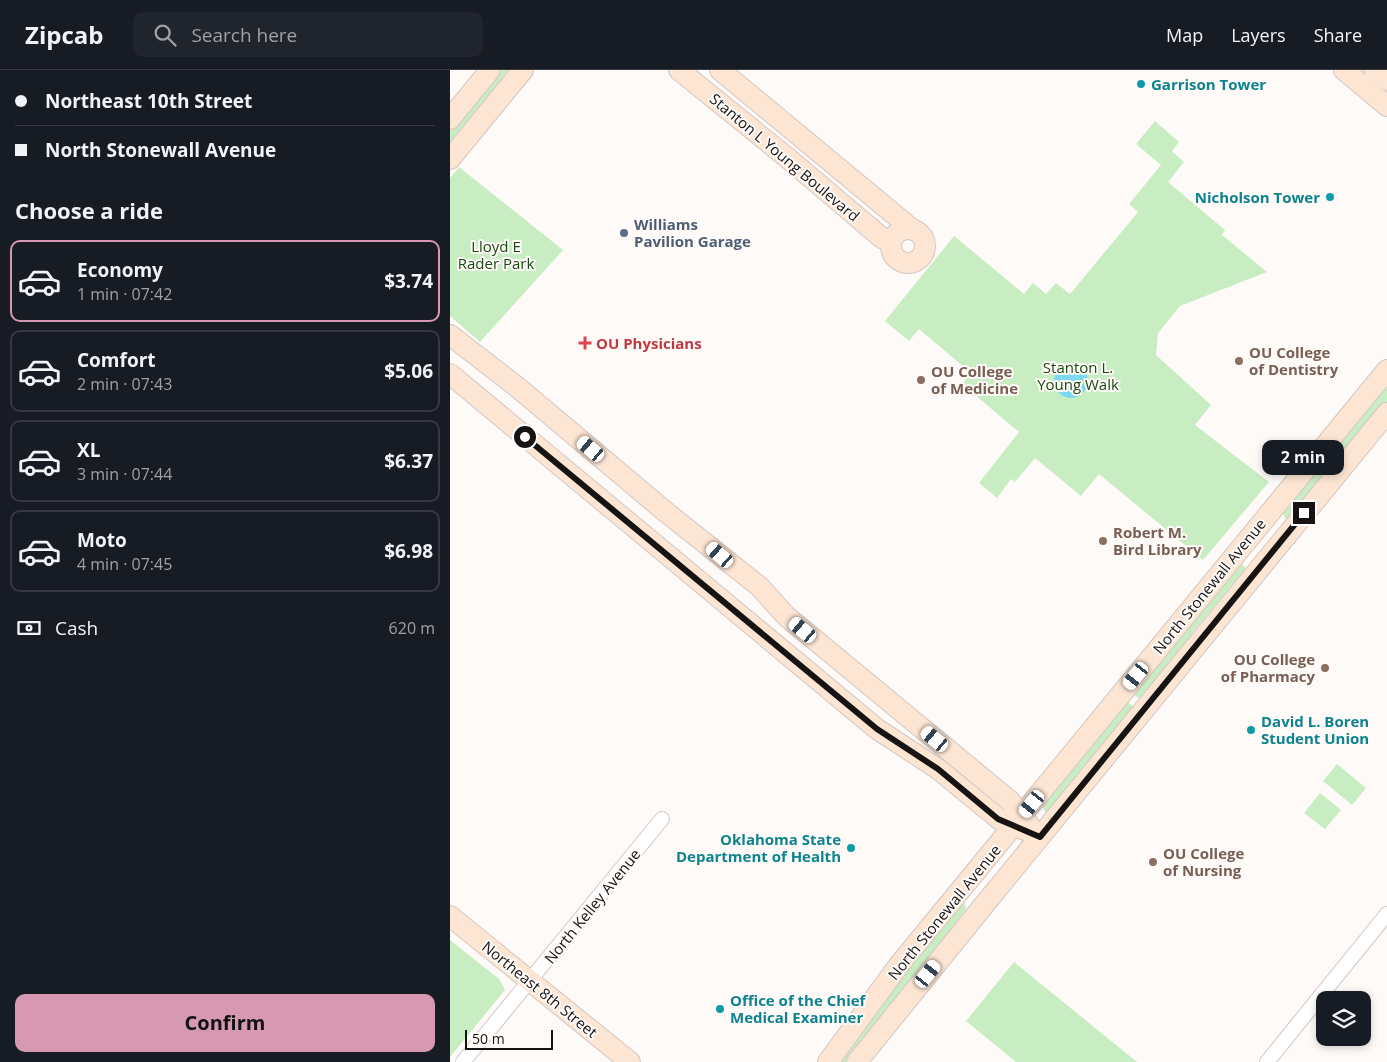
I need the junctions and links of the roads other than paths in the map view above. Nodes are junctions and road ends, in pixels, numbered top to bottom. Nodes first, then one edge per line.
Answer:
1 (490, 70) edge
2 (523, 70) edge
3 (679, 70) edge
4 (720, 70) edge
5 (1344, 70) edge
6 (1374, 70) edge
7 (1385, 93) edge
8 (450, 119) edge
9 (450, 159) edge
10 (913, 230) junction
11 (891, 243) junction
12 (450, 335) edge
13 (1387, 370) edge
14 (450, 374) edge
15 (1387, 413) edge
16 (662, 819) dead end
17 (1018, 821) junction
18 (1040, 837) junction
19 (1387, 914) edge
20 (450, 916) edge
21 (450, 931) edge
22 (526, 985) junction
23 (463, 1062) edge
24 (610, 1062) edge
25 (630, 1062) edge
26 (828, 1062) edge
27 (857, 1062) edge
28 (1266, 1062) edge

1 - 8 main road
2 - 9 main road
3 - 11 main road, Stanton L Young Boulevard
4 - 10 main road, Stanton L Young Boulevard
5 - 7 main road
6 - 7 main road
10 - 11 main road
10 - 11 main road
12 - 17 main road
13 - 17 main road, North Stonewall Avenue
14 - 17 main road
15 - 18 main road, North Stonewall Avenue
16 - 22 street, North Kelley Avenue
17 - 18 main road
17 - 26 main road, North Stonewall Avenue
18 - 27 main road, North Stonewall Avenue
19 - 28 street
20 - 22 main road, Northeast 8th Street
21 - 22 main road, Northeast 8th Street
22 - 23 street, North Kelley Avenue
22 - 24 main road, Northeast 8th Street
22 - 25 main road, Northeast 8th Street

